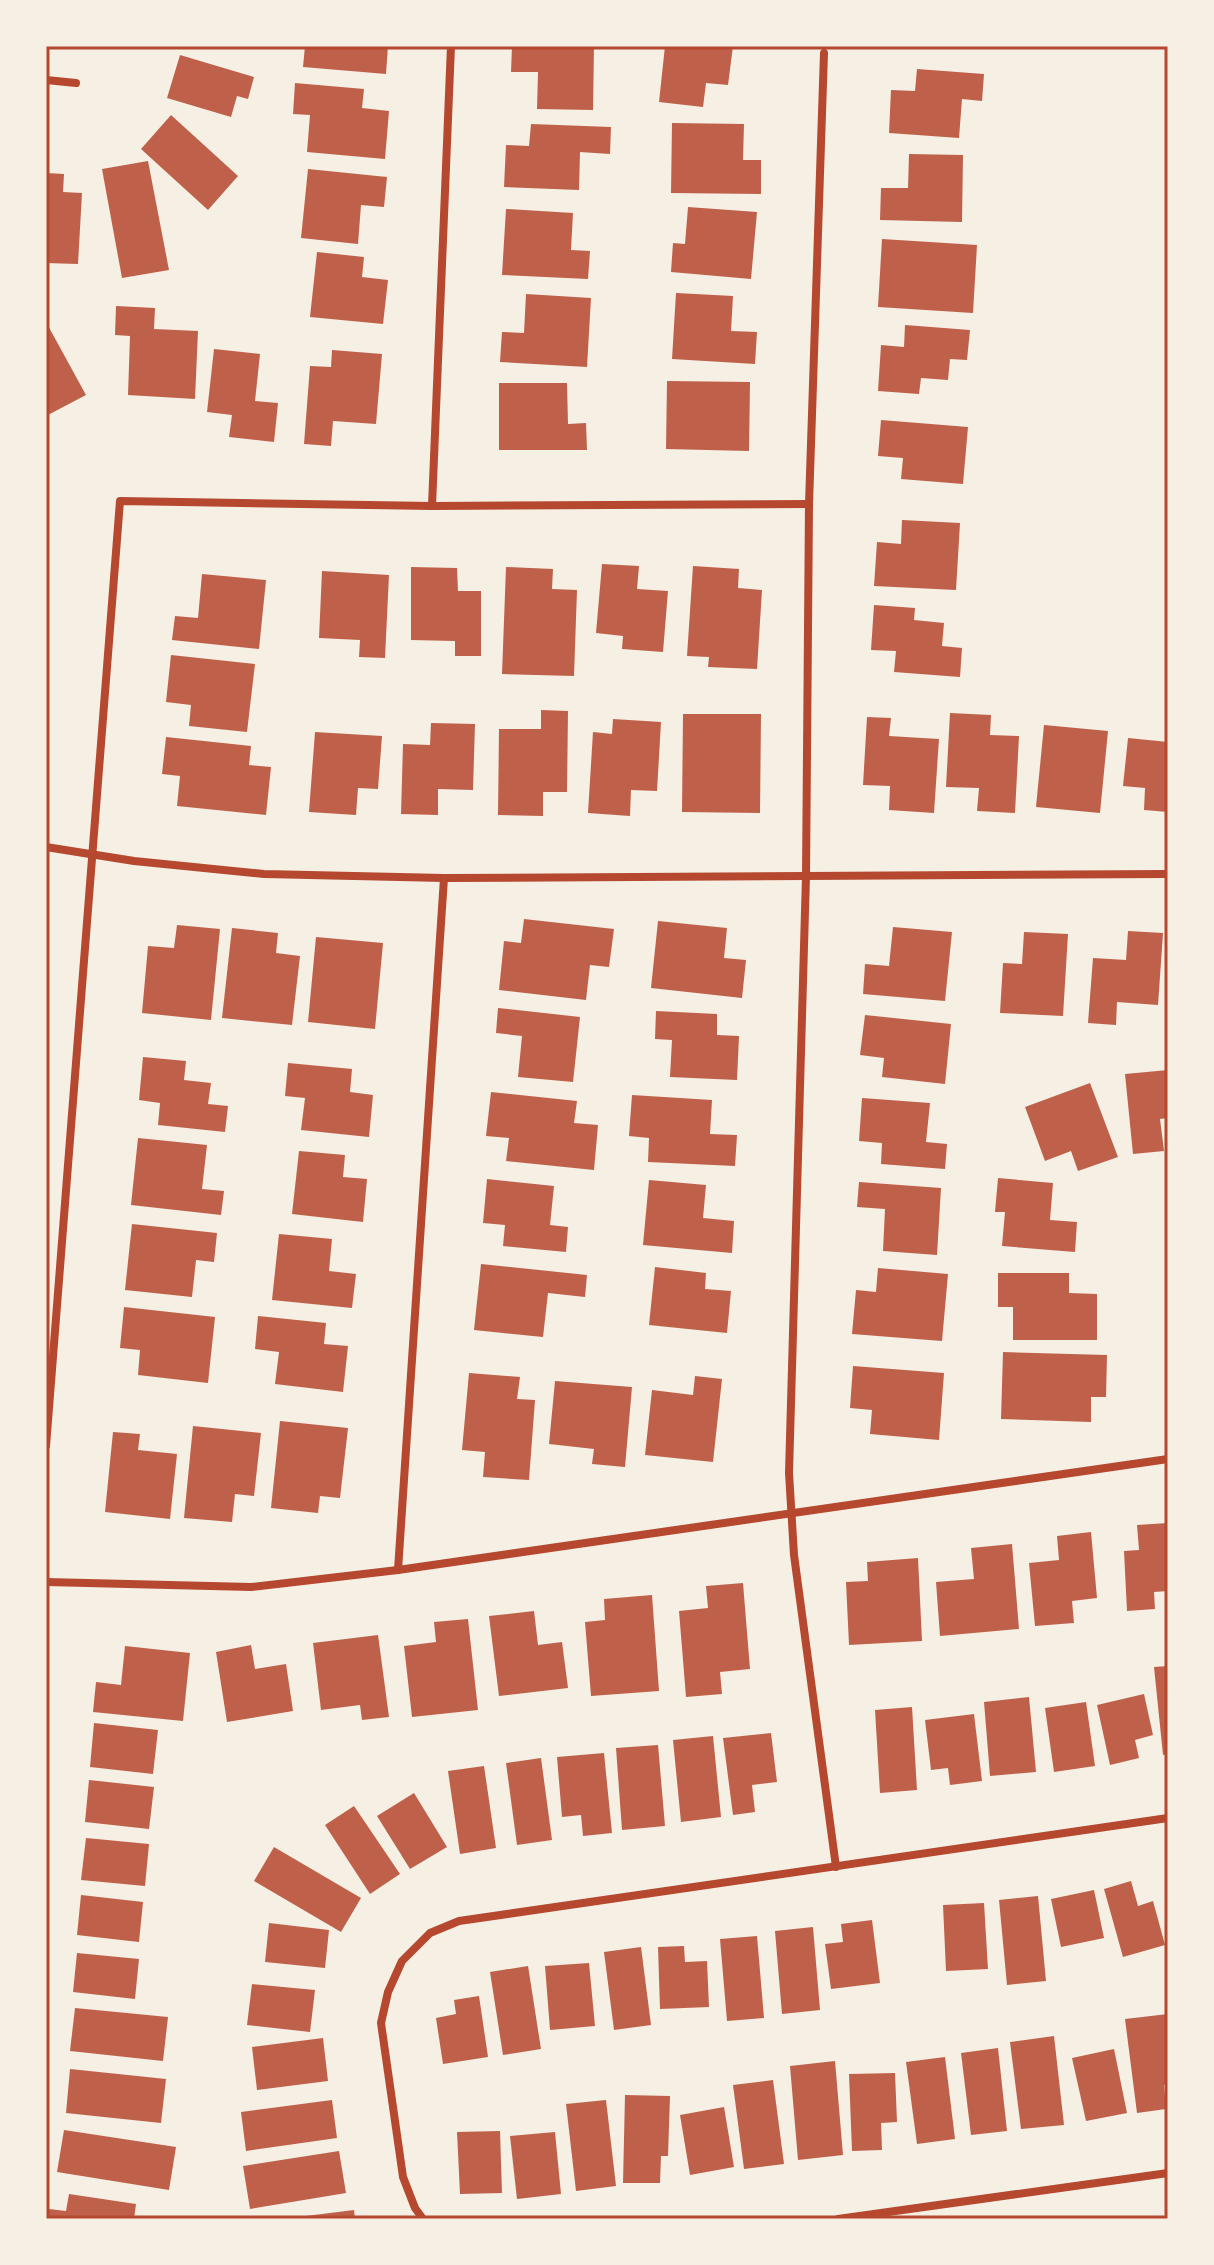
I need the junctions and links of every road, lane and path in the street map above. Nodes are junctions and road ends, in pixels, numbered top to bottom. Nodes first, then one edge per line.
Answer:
1 (451, 46) edge
2 (824, 53) dead end
3 (46, 80) edge
4 (76, 83) dead end
5 (809, 504) junction
6 (432, 506) junction
7 (46, 847) edge
8 (92, 855) junction
9 (1168, 874) edge
10 (806, 876) junction
11 (444, 878) junction
12 (46, 1446) edge
13 (1168, 1459) edge
14 (790, 1512) junction
15 (398, 1570) junction
16 (46, 1582) edge
17 (1168, 1818) edge
18 (836, 1867) junction
19 (1168, 2173) edge
20 (423, 2219) edge
21 (838, 2219) edge

1 - 6 street
2 - 5 street
3 - 4 street
5 - 6 street
5 - 10 street
6 - 8 street
7 - 8 street
8 - 11 street
8 - 12 street
9 - 10 street
10 - 11 street
10 - 14 street
11 - 15 street
13 - 14 street
14 - 15 street
14 - 18 street
15 - 16 street
17 - 18 street
18 - 20 street
19 - 21 street

